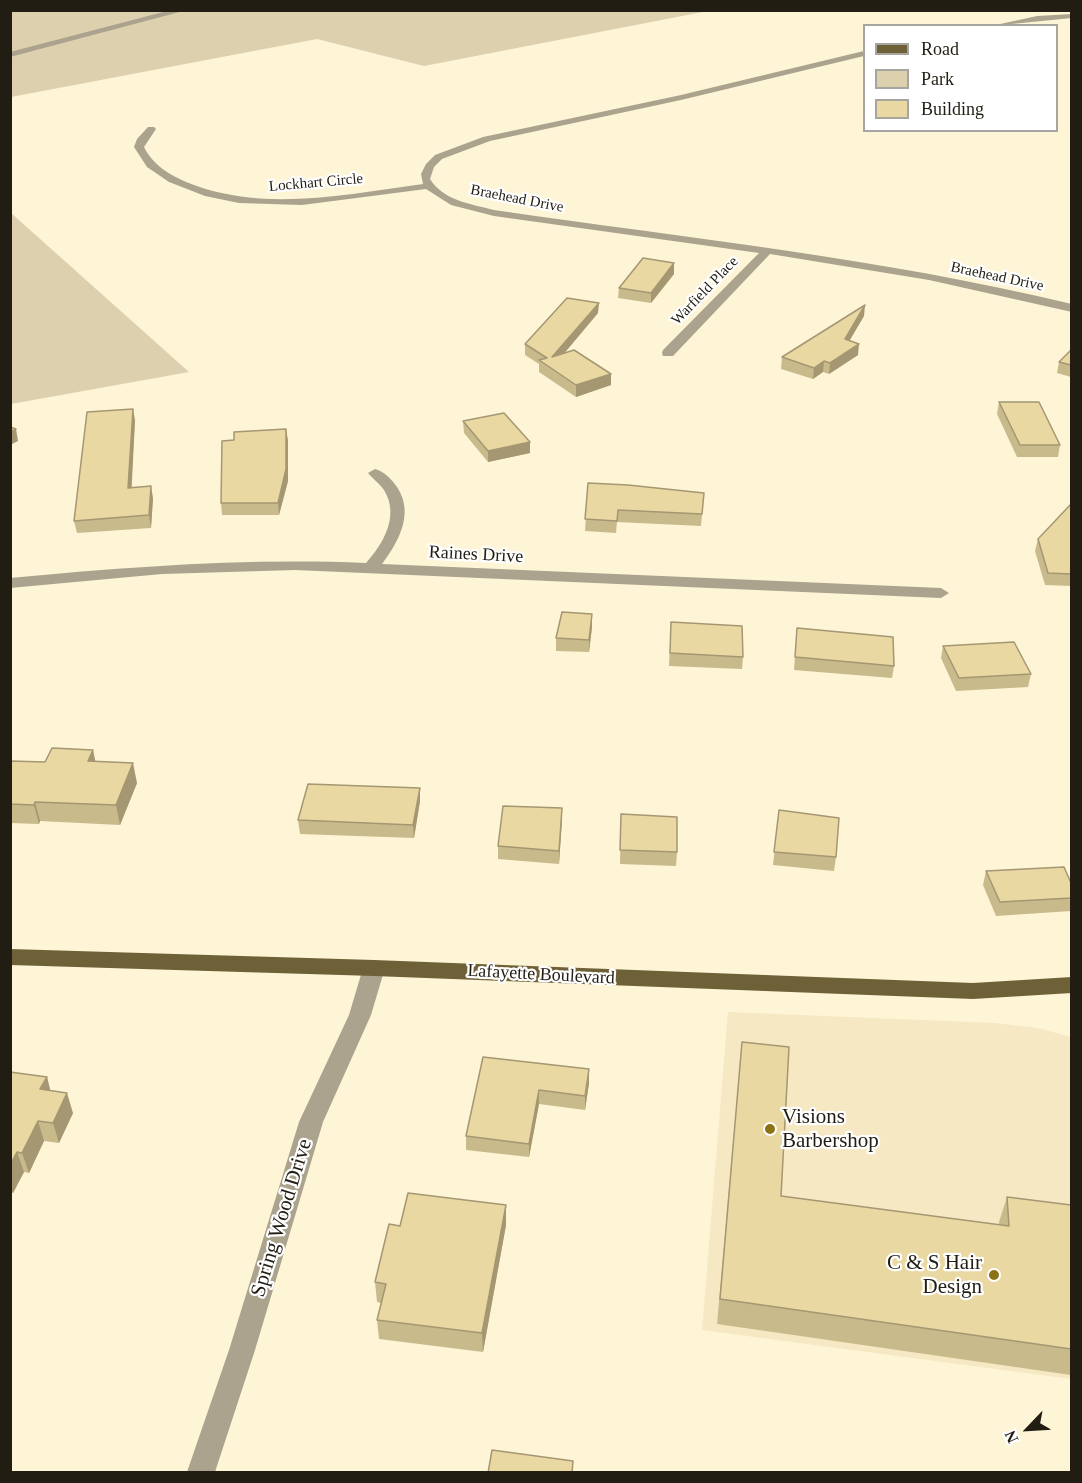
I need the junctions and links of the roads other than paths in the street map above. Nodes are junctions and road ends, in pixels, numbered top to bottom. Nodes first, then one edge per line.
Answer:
1 (183, 10) edge
2 (1059, 10) edge
3 (1050, 16) junction
4 (1071, 16) edge
5 (1006, 24) edge
6 (863, 54) edge
7 (10, 55) edge
8 (151, 129) dead end
9 (428, 186) junction
10 (766, 252) junction
11 (1071, 309) edge
12 (668, 352) dead end
13 (375, 473) dead end
14 (369, 569) junction
15 (10, 583) edge
16 (941, 593) dead end
17 (10, 957) edge
18 (374, 968) junction
19 (1071, 985) edge
20 (201, 1473) edge

1 - 7 street
2 - 3 street
3 - 4 street
3 - 5 street
6 - 9 street
8 - 9 street, Lockhart Circle
9 - 10 street, Braehead Drive
10 - 11 street, Braehead Drive
10 - 12 street, Warfield Place
13 - 14 street
14 - 15 street, Raines Drive
14 - 16 street, Raines Drive
17 - 18 main road, Lafayette Boulevard
18 - 19 main road, Lafayette Boulevard
18 - 20 street, Spring Wood Drive

